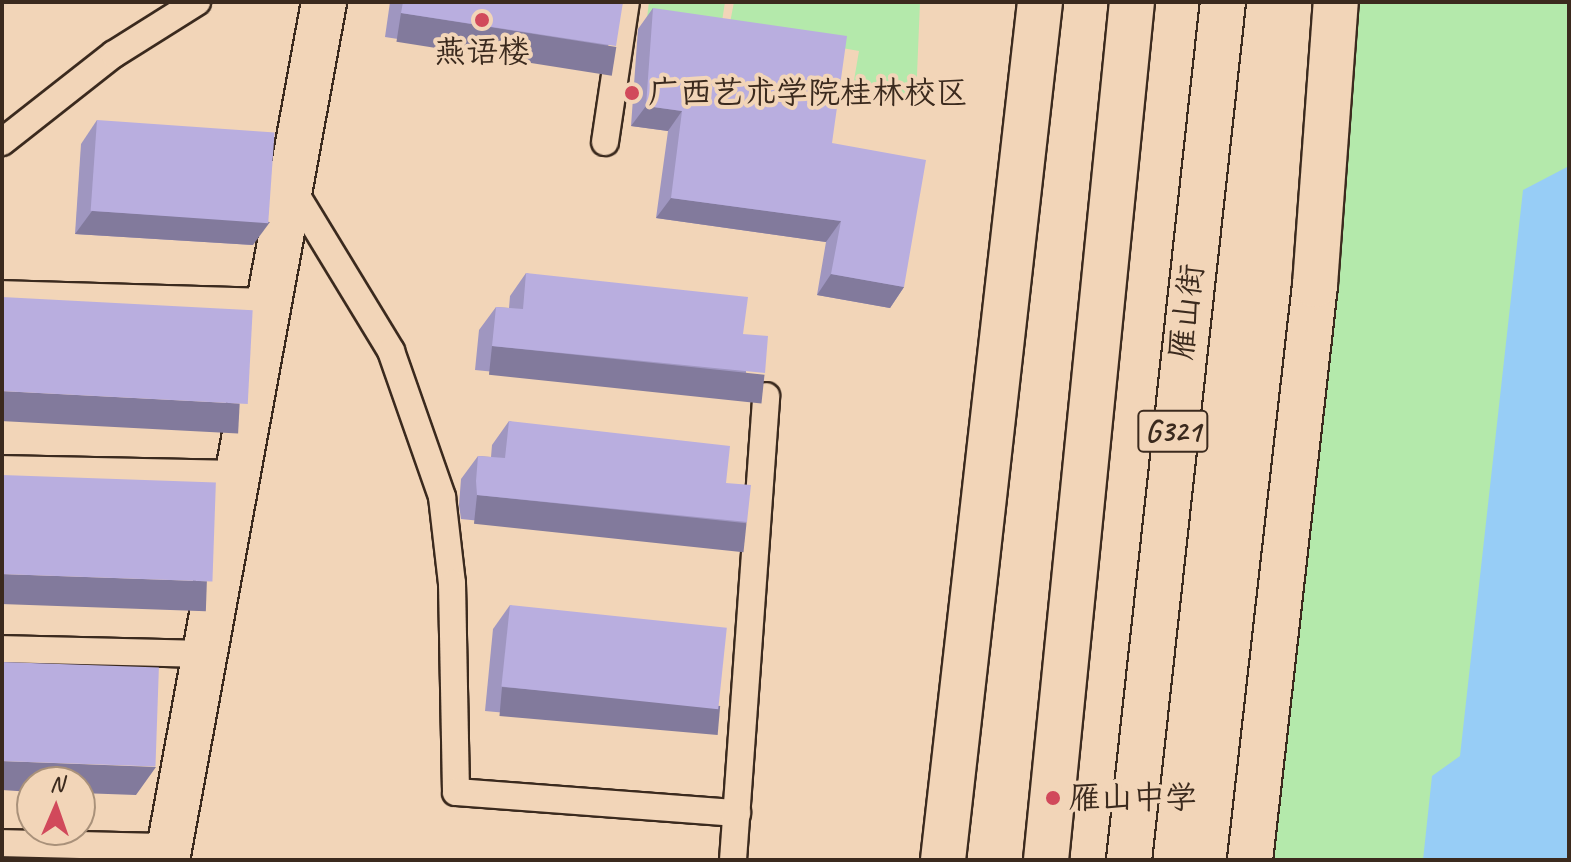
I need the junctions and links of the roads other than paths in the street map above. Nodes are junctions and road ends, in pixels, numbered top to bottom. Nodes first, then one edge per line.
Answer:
1 (197, 2) edge
2 (324, 2) edge
3 (626, 2) edge
4 (1040, 2) edge
5 (1132, 2) edge
6 (1223, 2) edge
7 (1336, 2) edge
8 (2, 142) edge
9 (605, 142) dead end
10 (292, 188) junction
11 (2, 294) edge
12 (272, 302) junction
13 (766, 396) edge
14 (2, 469) edge
15 (238, 474) junction
16 (2, 649) edge
17 (203, 654) junction
18 (737, 813) junction
19 (2, 843) edge
20 (168, 854) edge
21 (733, 860) edge
22 (943, 860) edge
23 (1046, 860) edge
24 (1129, 860) edge
25 (1250, 860) edge

1 - 8 lane
2 - 10 main road
3 - 9 lane
4 - 22 main road
5 - 23 main road, G321
6 - 24 main road, 雁山街 / G321
7 - 25 main road
10 - 12 main road
10 - 18 lane
11 - 12 lane
12 - 15 main road
13 - 18 lane
14 - 15 lane
15 - 17 main road
16 - 17 lane
17 - 20 main road
18 - 21 lane
19 - 20 lane

